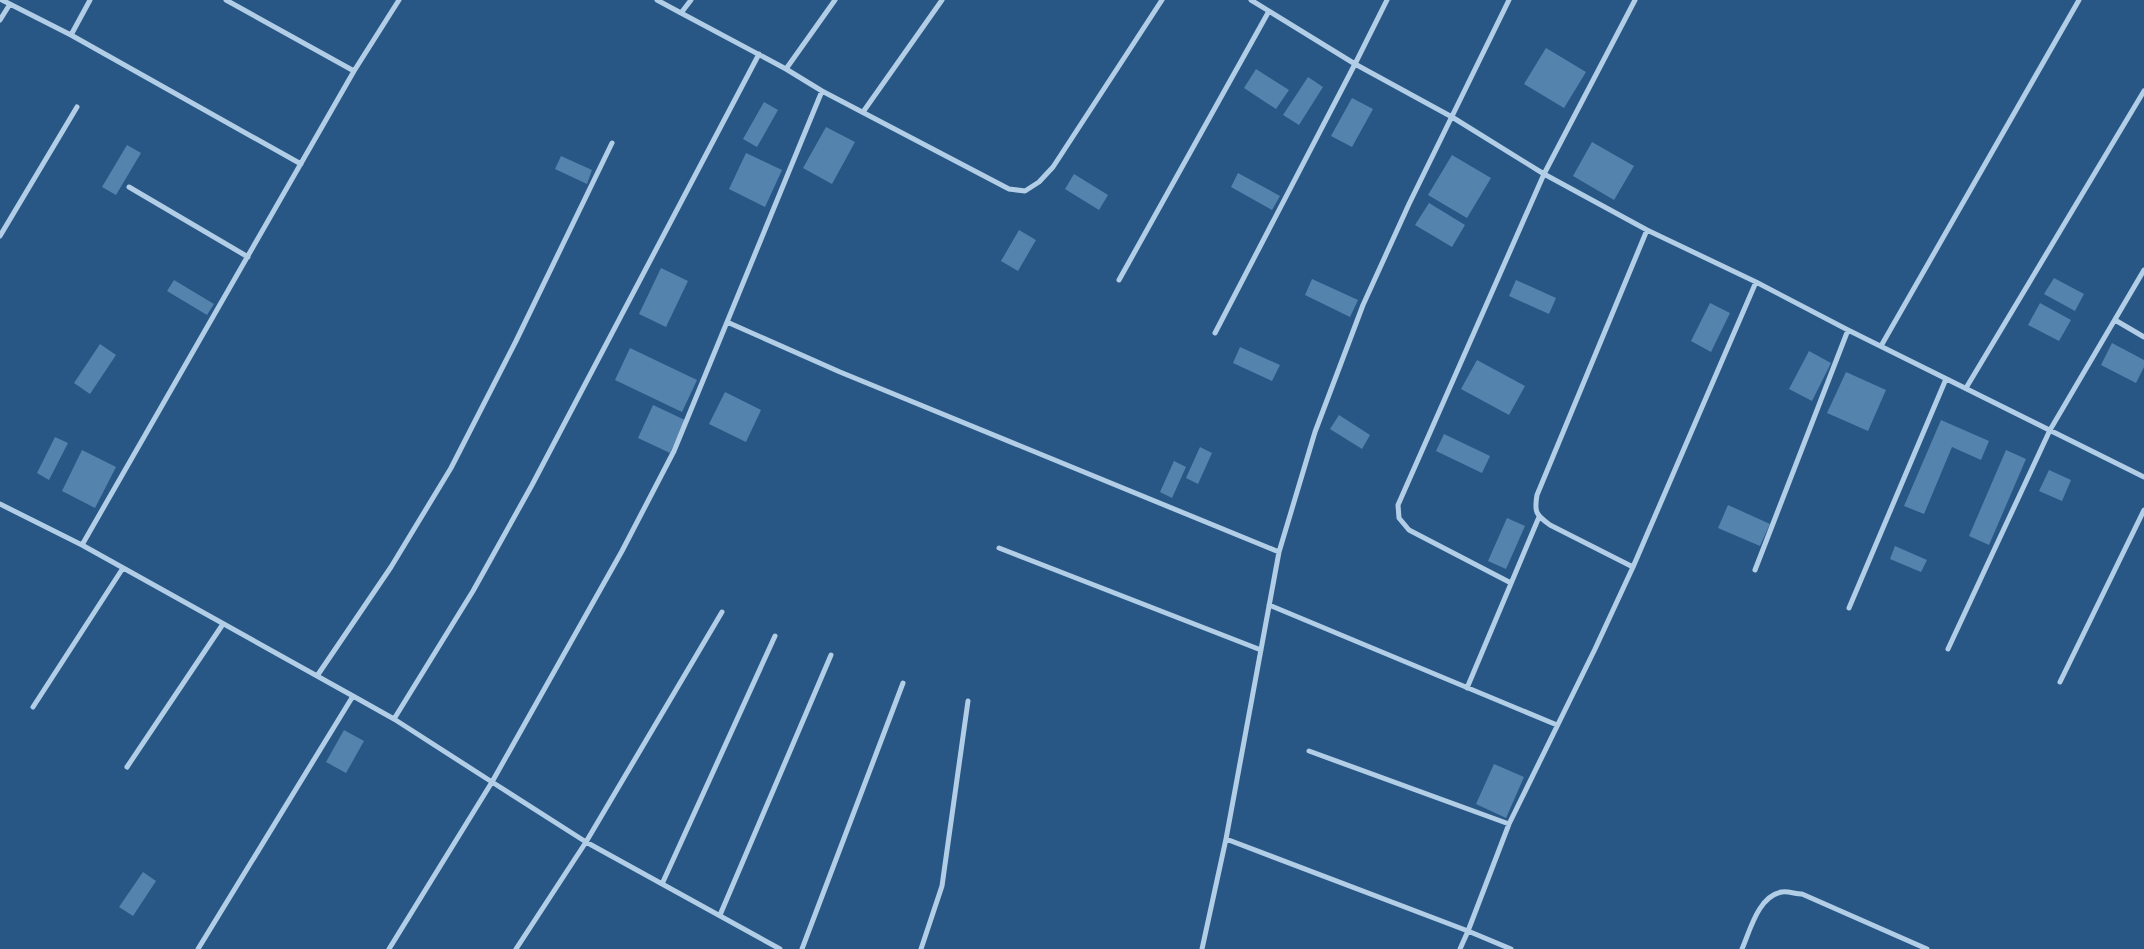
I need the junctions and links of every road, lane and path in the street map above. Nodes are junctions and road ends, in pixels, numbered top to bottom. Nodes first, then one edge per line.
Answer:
1 (2, 0) edge
2 (90, 0) edge
3 (226, 0) edge
4 (399, 0) edge
5 (657, 0) edge
6 (691, 0) edge
7 (835, 0) edge
8 (942, 0) edge
9 (1162, 0) edge
10 (1386, 0) edge
11 (1509, 0) edge
12 (1635, 0) edge
13 (2079, 0) edge
14 (1253, 1) edge
15 (10, 4) junction
16 (1269, 11) junction
17 (681, 13) junction
18 (0, 20) edge
19 (71, 35) junction
20 (759, 54) junction
21 (1355, 64) junction
22 (786, 69) junction
23 (354, 72) junction
24 (2144, 91) edge
25 (822, 92) junction
26 (77, 107) dead end
27 (863, 112) junction
28 (1452, 117) junction
29 (612, 143) dead end
30 (301, 164) junction
31 (1544, 174) junction
32 (128, 187) dead end
33 (1647, 230) junction
34 (0, 236) edge
35 (248, 257) junction
36 (2144, 270) edge
37 (1118, 280) dead end
38 (1756, 282) junction
39 (2115, 320) junction
40 (727, 322) junction
41 (1848, 330) junction
42 (1214, 333) dead end
43 (2144, 337) edge
44 (1881, 346) junction
45 (1946, 379) junction
46 (1966, 388) junction
47 (2050, 430) junction
48 (2144, 476) edge
49 (0, 504) edge
50 (2144, 510) edge
51 (1539, 517) junction
52 (82, 545) junction
53 (999, 548) dead end
54 (1279, 552) junction
55 (1633, 567) junction
56 (123, 568) junction
57 (1755, 570) dead end
58 (1511, 583) junction
59 (1269, 605) junction
60 (1849, 608) dead end
61 (722, 612) dead end
62 (223, 624) junction
63 (775, 636) dead end
64 (1948, 649) dead end
65 (1261, 650) junction
66 (831, 655) dead end
67 (317, 676) junction
68 (2060, 682) dead end
69 (903, 683) dead end
70 (1467, 688) junction
71 (352, 696) junction
72 (968, 701) dead end
73 (33, 708) dead end
74 (394, 719) junction
75 (1557, 725) junction
76 (1309, 751) dead end
77 (127, 767) dead end
78 (492, 782) junction
79 (1509, 824) junction
80 (1226, 839) junction
81 (586, 842) junction
82 (662, 884) junction
83 (720, 915) junction
84 (1468, 931) junction
85 (198, 949) edge
86 (389, 949) edge
87 (516, 949) edge
88 (780, 949) edge
89 (802, 949) edge
90 (921, 949) edge
91 (1202, 949) edge
92 (1460, 949) edge
93 (1511, 949) edge
94 (1742, 949) edge
95 (1927, 949) edge

1 - 15 street
2 - 19 street
3 - 23 street
4 - 23 street
5 - 17 street
6 - 17 street
7 - 22 street
8 - 27 street
9 - 27 street
10 - 21 street
11 - 28 street
12 - 31 street
13 - 44 street
14 - 16 street
15 - 18 street
15 - 19 street
16 - 21 street
16 - 37 street
17 - 20 street
19 - 30 street
20 - 22 street
20 - 74 street
21 - 28 street
21 - 42 street
22 - 25 street
23 - 30 street
24 - 46 street
25 - 27 street
25 - 40 street
26 - 34 street
28 - 31 street
28 - 54 street
29 - 67 street
30 - 35 street
31 - 33 street
31 - 58 street
32 - 35 street
33 - 38 street
33 - 51 street
35 - 52 street
36 - 39 street
38 - 41 street
38 - 55 street
39 - 43 street
39 - 47 street
40 - 54 street
40 - 78 street
41 - 44 street
41 - 57 street
44 - 45 street
45 - 46 street
45 - 60 street
46 - 47 street
47 - 48 street
47 - 64 street
49 - 52 street
50 - 68 street
51 - 55 street
51 - 58 street
52 - 56 street
53 - 65 street
54 - 59 street
55 - 75 street
56 - 62 street
56 - 73 street
58 - 70 street
59 - 65 street
59 - 70 street
61 - 81 street
62 - 67 street
62 - 77 street
63 - 82 street
65 - 80 street
66 - 83 street
67 - 71 street
69 - 89 street
70 - 75 street
71 - 74 street
71 - 85 street
72 - 90 street
74 - 78 street
75 - 79 street
76 - 79 street
78 - 81 street
78 - 86 street
79 - 84 street
80 - 84 street
80 - 91 street
81 - 82 street
81 - 87 street
82 - 83 street
83 - 88 street
84 - 92 street
84 - 93 street
94 - 95 street

